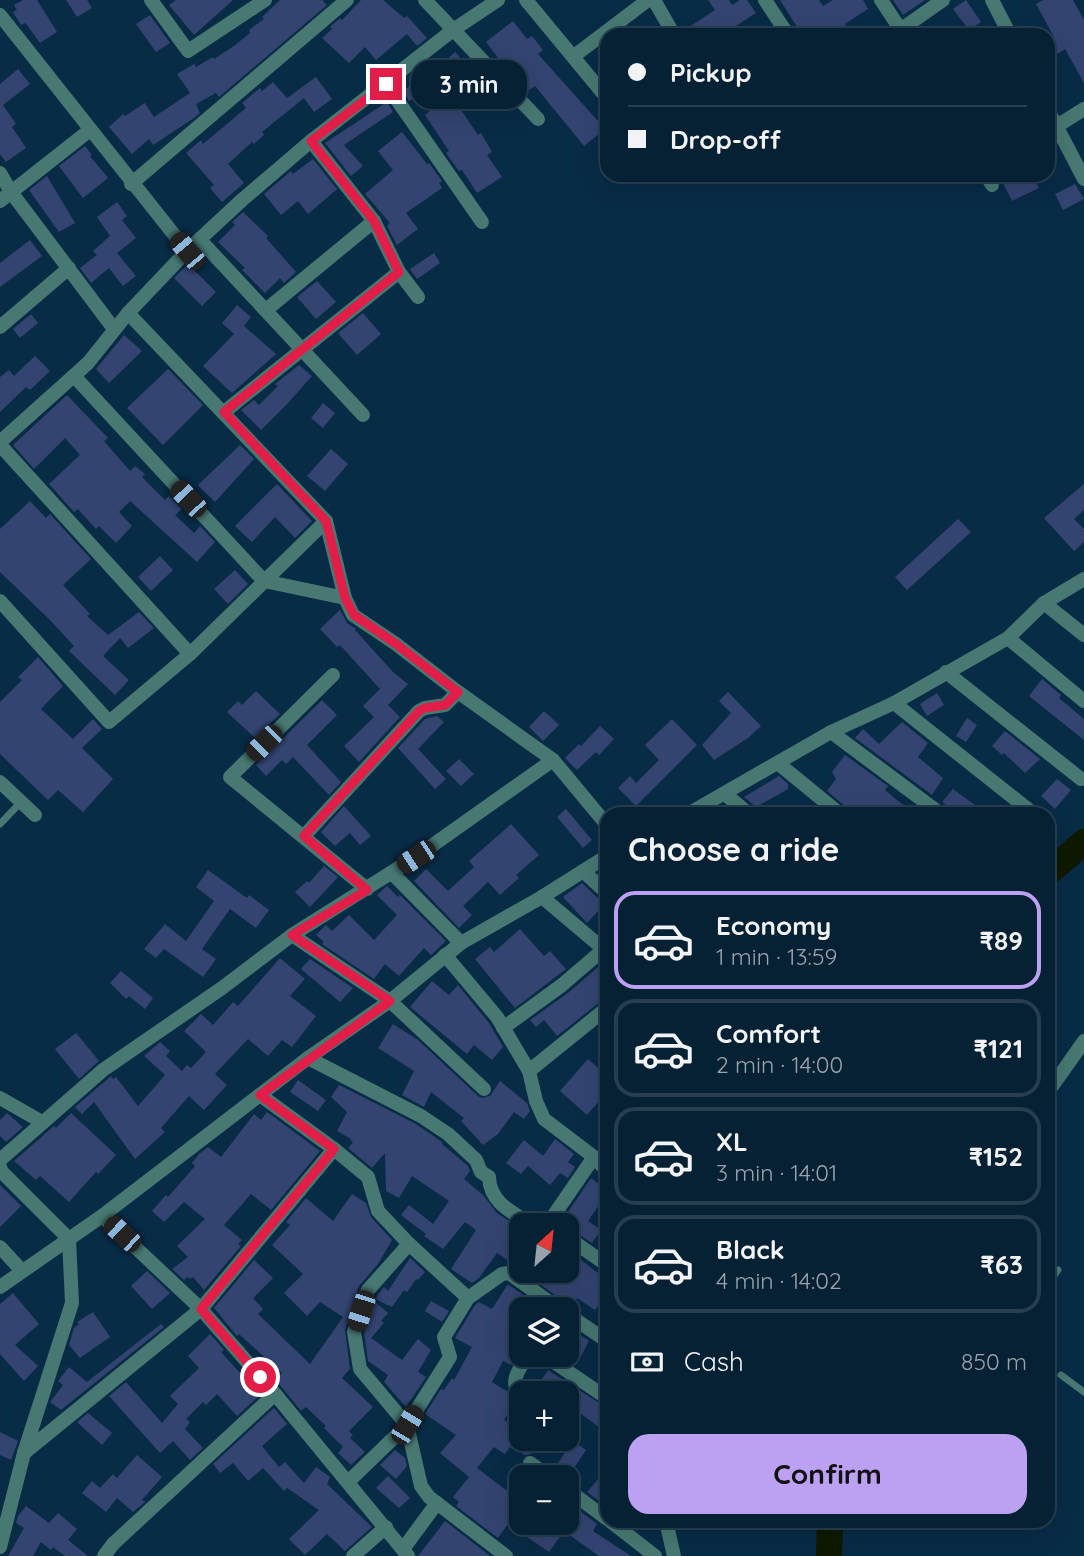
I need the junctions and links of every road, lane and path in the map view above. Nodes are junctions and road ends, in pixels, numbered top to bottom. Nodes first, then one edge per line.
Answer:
1 (151, 0) edge
2 (265, 0) edge
3 (348, 0) edge
4 (425, 0) edge
5 (498, 0) edge
6 (526, 0) edge
7 (651, 0) edge
8 (765, 0) edge
9 (881, 0) edge
10 (943, 0) edge
11 (992, 0) edge
12 (0, 15) edge
13 (612, 28) edge
14 (669, 28) edge
15 (783, 28) edge
16 (897, 28) edge
17 (907, 28) edge
18 (1006, 28) edge
19 (453, 30) junction
20 (600, 37) edge
21 (574, 56) junction
22 (386, 84) junction
23 (600, 89) edge
24 (1084, 109) edge
25 (538, 119) dead end
26 (1055, 122) edge
27 (1057, 126) junction
28 (90, 130) junction
29 (311, 141) junction
30 (0, 173) edge
31 (1084, 180) edge
32 (131, 184) junction
33 (6, 196) edge
34 (374, 221) junction
35 (482, 222) dead end
36 (201, 241) junction
37 (187, 251) junction
38 (69, 268) junction
39 (399, 272) junction
40 (418, 297) dead end
41 (266, 310) junction
42 (128, 313) junction
43 (0, 327) edge
44 (114, 329) junction
45 (301, 348) junction
46 (75, 376) junction
47 (224, 412) junction
48 (363, 415) dead end
49 (0, 444) edge
50 (326, 521) junction
51 (1084, 579) edge
52 (264, 581) junction
53 (345, 598) junction
54 (0, 601) edge
55 (1044, 603) junction
56 (1084, 635) edge
57 (1008, 638) junction
58 (190, 654) junction
59 (946, 672) junction
60 (333, 675) dead end
61 (458, 692) junction
62 (1084, 701) edge
63 (894, 703) junction
64 (831, 733) junction
65 (553, 760) junction
66 (779, 764) junction
67 (1081, 779) dead end
68 (0, 782) edge
69 (725, 793) junction
70 (21, 802) junction
71 (700, 807) edge
72 (741, 807) edge
73 (831, 807) edge
74 (931, 807) edge
75 (1025, 807) edge
76 (35, 815) dead end
77 (600, 817) edge
78 (0, 824) edge
79 (304, 836) junction
80 (600, 861) edge
81 (583, 872) junction
82 (392, 873) junction
83 (600, 887) edge
84 (367, 890) junction
85 (542, 897) junction
86 (292, 935) junction
87 (461, 943) junction
88 (600, 946) edge
89 (600, 954) edge
90 (445, 956) junction
91 (390, 1001) junction
92 (600, 1014) edge
93 (503, 1028) junction
94 (1084, 1041) edge
95 (308, 1058) junction
96 (529, 1071) junction
97 (1055, 1082) edge
98 (484, 1089) dead end
99 (260, 1095) junction
100 (0, 1098) edge
101 (42, 1122) junction
102 (334, 1149) junction
103 (594, 1157) junction
104 (0, 1160) edge
105 (600, 1163) edge
106 (0, 1167) edge
107 (514, 1213) edge
108 (555, 1213) edge
109 (102, 1216) junction
110 (69, 1239) junction
111 (409, 1244) junction
112 (579, 1245) edge
113 (0, 1247) edge
114 (600, 1260) edge
115 (1058, 1270) dead end
116 (22, 1271) junction
117 (509, 1273) edge
118 (1055, 1274) edge
119 (530, 1283) edge
120 (0, 1287) edge
121 (542, 1297) edge
122 (468, 1298) junction
123 (201, 1309) junction
124 (579, 1322) edge
125 (600, 1336) edge
126 (561, 1367) edge
127 (1061, 1375) dead end
128 (1084, 1392) edge
129 (600, 1393) edge
130 (275, 1394) junction
131 (407, 1425) junction
132 (24, 1453) junction
133 (530, 1463) dead end
134 (533, 1465) edge
135 (348, 1482) junction
136 (579, 1498) edge
137 (437, 1503) junction
138 (600, 1514) edge
139 (386, 1527) junction
140 (618, 1528) edge
141 (668, 1528) edge
142 (0, 1547) edge
143 (406, 1553) edge
144 (104, 1556) edge
145 (353, 1556) edge
146 (506, 1556) edge
147 (655, 1556) edge
148 (674, 1556) edge

1 - 2 street
3 - 32 street
4 - 19 street
5 - 19 street
6 - 21 street
7 - 13 street
7 - 14 street
8 - 15 street
9 - 16 street
10 - 17 street
11 - 18 street
12 - 28 street
19 - 22 street
19 - 25 street
20 - 21 street
21 - 23 street
22 - 29 street
22 - 35 street
24 - 27 street
26 - 27 street
27 - 31 street
28 - 32 street
28 - 33 street
29 - 34 street
29 - 36 street
30 - 33 street
32 - 37 street
33 - 38 street
34 - 39 street
34 - 41 street
36 - 37 street
36 - 41 street
37 - 42 street
38 - 43 street
38 - 44 street
39 - 40 street
39 - 45 street
41 - 45 street
42 - 44 street
42 - 47 street
44 - 46 street
45 - 47 street
45 - 48 street
46 - 49 street
46 - 52 street
47 - 50 street
49 - 58 street
50 - 52 street
50 - 53 street
51 - 55 street
52 - 53 street
52 - 58 street
53 - 61 street
54 - 58 street
55 - 56 street
55 - 57 street
57 - 59 street
57 - 62 street
59 - 63 street
59 - 67 street
60 - 79 street
61 - 65 street
61 - 79 street
63 - 64 street
63 - 75 street
64 - 66 street
64 - 74 street
65 - 77 street
65 - 82 street
66 - 69 street
66 - 73 street
68 - 70 street
69 - 71 street
69 - 72 street
70 - 76 street
70 - 78 lane
79 - 84 street
80 - 81 street
81 - 83 street
81 - 85 street
82 - 84 street
82 - 87 street
84 - 86 street
85 - 87 street
85 - 88 street
86 - 91 street
86 - 101 street
87 - 90 street
89 - 93 street
90 - 91 street
90 - 93 street
91 - 95 street
91 - 98 street
92 - 96 street
93 - 96 street
94 - 97 street
95 - 99 street
95 - 107 street
96 - 103 street
99 - 102 street
99 - 109 street
100 - 101 street
101 - 104 street
102 - 111 street
102 - 123 street
103 - 105 street
103 - 108 street
106 - 110 street
109 - 110 street
109 - 123 street
110 - 116 street
110 - 132 street
111 - 122 street
111 - 131 street
112 - 114 street
113 - 116 street
115 - 118 lane
116 - 120 street
117 - 122 street
119 - 121 street
122 - 131 street
123 - 130 street
123 - 132 street
124 - 125 street
126 - 129 street
127 - 128 lane
130 - 135 street
130 - 144 street
131 - 135 street
131 - 137 street
132 - 142 street
133 - 134 street
135 - 139 street
136 - 138 street
137 - 143 street
137 - 146 street
139 - 143 street
139 - 145 street
140 - 147 street
141 - 148 street

